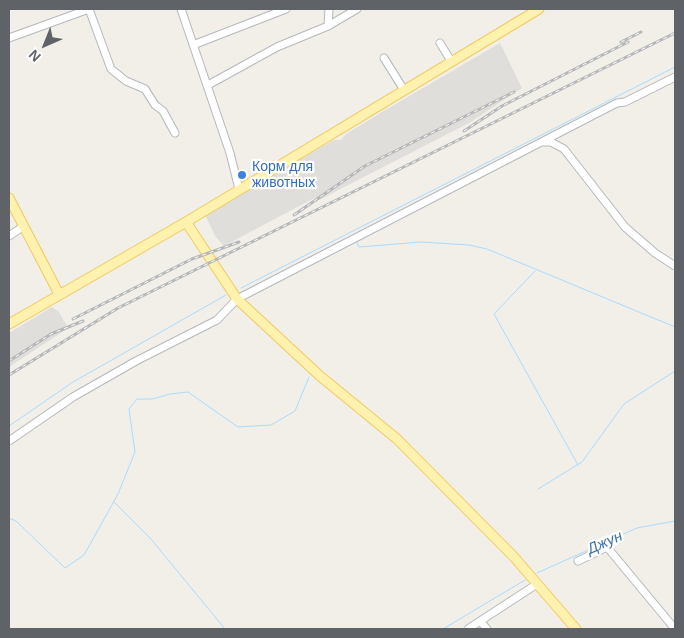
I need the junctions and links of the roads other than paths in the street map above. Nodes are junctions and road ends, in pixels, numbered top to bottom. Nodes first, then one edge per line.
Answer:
1 (89, 9) edge
2 (181, 9) edge
3 (286, 9) edge
4 (329, 9) edge
5 (356, 9) edge
6 (539, 9) edge
7 (272, 11) edge
8 (328, 26) junction
9 (9, 38) edge
10 (440, 43) dead end
11 (194, 45) junction
12 (384, 58) dead end
13 (451, 62) junction
14 (675, 78) edge
15 (208, 85) junction
16 (404, 90) junction
17 (175, 133) dead end
18 (554, 136) junction
19 (543, 142) junction
20 (564, 149) junction
21 (239, 189) junction
22 (9, 198) edge
23 (186, 222) junction
24 (24, 226) junction
25 (9, 236) edge
26 (675, 266) edge
27 (59, 294) junction
28 (237, 299) junction
29 (9, 324) edge
30 (9, 441) edge
31 (578, 561) dead end
32 (537, 584) junction
33 (480, 621) junction
34 (468, 629) edge
35 (487, 629) edge
36 (576, 629) edge
37 (675, 629) edge

1 - 9 street
1 - 17 street
2 - 11 street
3 - 7 street
4 - 8 street
5 - 8 street
6 - 13 main road
7 - 11 street
8 - 15 street
10 - 13 street
11 - 15 street
12 - 16 street
13 - 16 main road
14 - 18 street
15 - 21 street
16 - 21 main road
18 - 19 street
18 - 20 street
19 - 20 street
19 - 28 street
20 - 26 street
21 - 23 main road
22 - 24 main road
23 - 27 main road
23 - 28 main road
24 - 25 street
24 - 27 main road
27 - 29 main road
28 - 30 street
28 - 32 main road
31 - 37 street
32 - 33 street
32 - 36 main road
33 - 34 street
33 - 35 street

